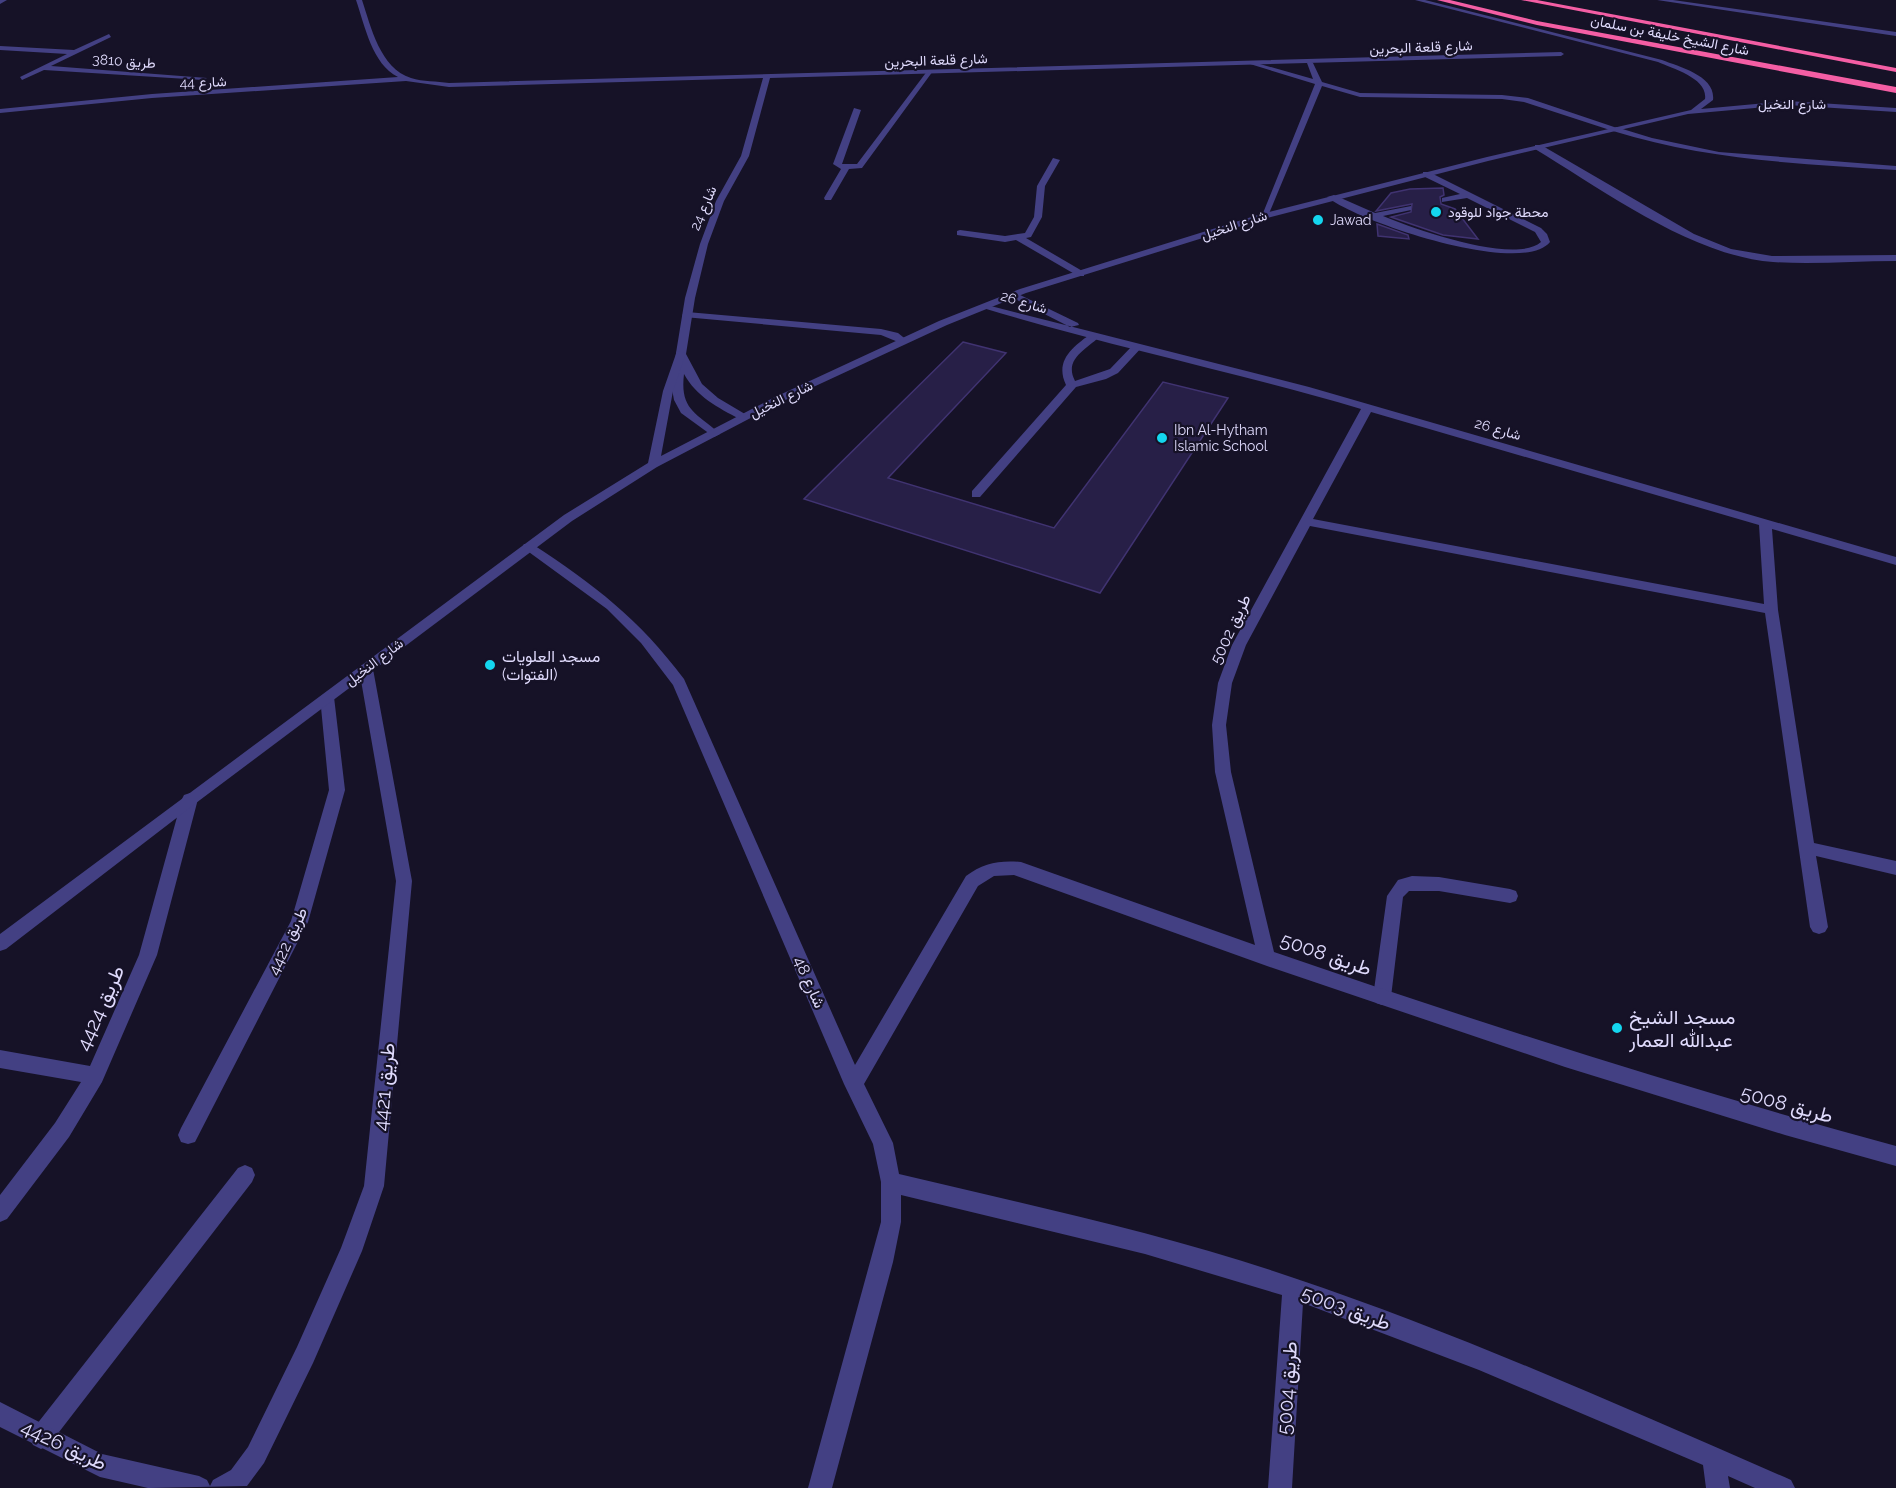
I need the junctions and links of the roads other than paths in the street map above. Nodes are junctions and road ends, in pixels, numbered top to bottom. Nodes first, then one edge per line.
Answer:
1 (359, 0) edge
2 (1418, 0) edge
3 (1441, 0) edge
4 (1524, 0) edge
5 (1549, 0) edge
6 (1660, 0) edge
7 (1537, 23) junction
8 (1896, 34) edge
9 (109, 36) dead end
10 (0, 48) edge
11 (76, 52) junction
12 (1561, 54) dead end
13 (1896, 60) edge
14 (1310, 63) junction
15 (1253, 64) junction
16 (43, 68) junction
17 (1896, 70) edge
18 (930, 71) junction
19 (22, 78) dead end
20 (203, 78) dead end
21 (767, 78) junction
22 (406, 79) junction
23 (1792, 81) dead end
24 (1319, 84) junction
25 (1896, 90) edge
26 (1884, 99) dead end
27 (1896, 102) edge
28 (856, 110) dead end
29 (1896, 110) edge
30 (0, 111) edge
31 (1688, 112) junction
32 (1616, 129) junction
33 (1538, 147) junction
34 (1056, 160) dead end
35 (846, 168) junction
36 (1896, 168) edge
37 (1426, 174) junction
38 (1467, 195) junction
39 (1331, 197) junction
40 (828, 198) dead end
41 (1444, 200) dead end
42 (1408, 208) dead end
43 (1264, 216) junction
44 (1374, 216) junction
45 (960, 233) dead end
46 (1019, 238) junction
47 (1896, 258) edge
48 (1081, 274) junction
49 (1014, 295) junction
50 (986, 306) junction
51 (687, 315) junction
52 (1093, 334) junction
53 (903, 341) junction
54 (1138, 346) junction
55 (681, 353) junction
56 (1072, 385) junction
57 (1368, 407) junction
58 (744, 417) junction
59 (714, 434) junction
60 (653, 465) junction
61 (976, 494) dead end
62 (1307, 522) junction
63 (1765, 523) junction
64 (528, 548) junction
65 (1896, 561) edge
66 (1771, 610) junction
67 (366, 669) junction
68 (327, 697) junction
69 (190, 799) junction
70 (1809, 848) junction
71 (1896, 868) edge
72 (1510, 896) dead end
73 (1819, 927) dead end
74 (0, 944) edge
75 (1267, 958) junction
76 (1382, 997) junction
77 (0, 1059) edge
78 (95, 1076) junction
79 (854, 1084) junction
80 (188, 1135) dead end
81 (1896, 1156) edge
82 (245, 1175) dead end
83 (891, 1182) junction
84 (0, 1212) edge
85 (1293, 1288) junction
86 (0, 1414) edge
87 (41, 1437) junction
88 (1714, 1458) junction
89 (230, 1483) edge
90 (199, 1488) edge
91 (820, 1488) edge
92 (1280, 1488) edge
93 (1718, 1488) edge
94 (1783, 1488) edge

1 - 22 street
2 - 31 street, شارع النخيل
3 - 7 highway, شارع الشيخ خليفة بن سلمان
4 - 17 highway, شارع الشيخ خليفة بن سلمان
5 - 13 highway
6 - 8 street
7 - 23 highway
7 - 25 highway, شارع الشيخ خليفة بن سلمان
9 - 11 street, طريق 3810
10 - 11 street
11 - 16 street, طريق 3810
12 - 14 street, شارع قلعة البحرين
14 - 15 street, شارع قلعة البحرين
14 - 24 street
15 - 18 street, شارع قلعة البحرين
15 - 24 street
16 - 19 street, طريق 3810
16 - 20 street, طريق 3810
18 - 21 street, شارع قلعة البحرين
18 - 35 street
21 - 22 street, شارع قلعة البحرين
21 - 51 street, شارع 24
22 - 30 street, شارع 44
24 - 32 street
24 - 43 street
26 - 27 highway
28 - 35 street
29 - 31 street, شارع النخيل
31 - 32 street, شارع النخيل
32 - 33 street, شارع النخيل
32 - 36 street
33 - 37 street, شارع النخيل
33 - 47 street
34 - 46 street
35 - 40 street
37 - 38 street
37 - 39 street, شارع النخيل
38 - 41 street
38 - 44 street
39 - 43 street, شارع النخيل
39 - 44 street
42 - 44 street
43 - 48 street, شارع النخيل
45 - 46 street
46 - 48 street
48 - 49 street, شارع النخيل
49 - 50 street, شارع النخيل
49 - 52 street, شارع 26
50 - 52 street, شارع 26
50 - 53 street, شارع النخيل
51 - 53 street
51 - 55 street, شارع 24
52 - 54 street, شارع 26
52 - 56 street
53 - 58 street, شارع النخيل
54 - 56 street
54 - 57 street, شارع 26
55 - 58 street
55 - 59 street, شارع 24
55 - 60 street
56 - 61 street
57 - 62 street, طريق 5002
57 - 63 street, شارع 26
58 - 59 street, شارع النخيل
59 - 60 street, شارع النخيل
60 - 64 street, شارع النخيل
62 - 66 street
62 - 75 street, طريق 5002
63 - 65 street, شارع 26
63 - 66 street
64 - 67 street, شارع النخيل
64 - 79 street, شارع 48
66 - 70 street
67 - 68 street, شارع النخيل
67 - 89 street, طريق 4421
68 - 69 street, شارع النخيل
68 - 80 street, طريق 4422
69 - 74 street, شارع النخيل
69 - 78 street, طريق 4424
70 - 71 street
70 - 73 street
72 - 76 street
75 - 76 street, طريق 5008
75 - 79 street, طريق 5008
76 - 81 street, طريق 5008
77 - 78 street
78 - 84 street, طريق 4424
79 - 83 street, شارع 48
82 - 87 street
83 - 85 street, طريق 5003
83 - 91 street, شارع 48
85 - 88 street, طريق 5003
85 - 92 street, طريق 5004
86 - 87 street, طريق 4426
87 - 90 street, طريق 4426
88 - 93 street
88 - 94 street, طريق 5003

